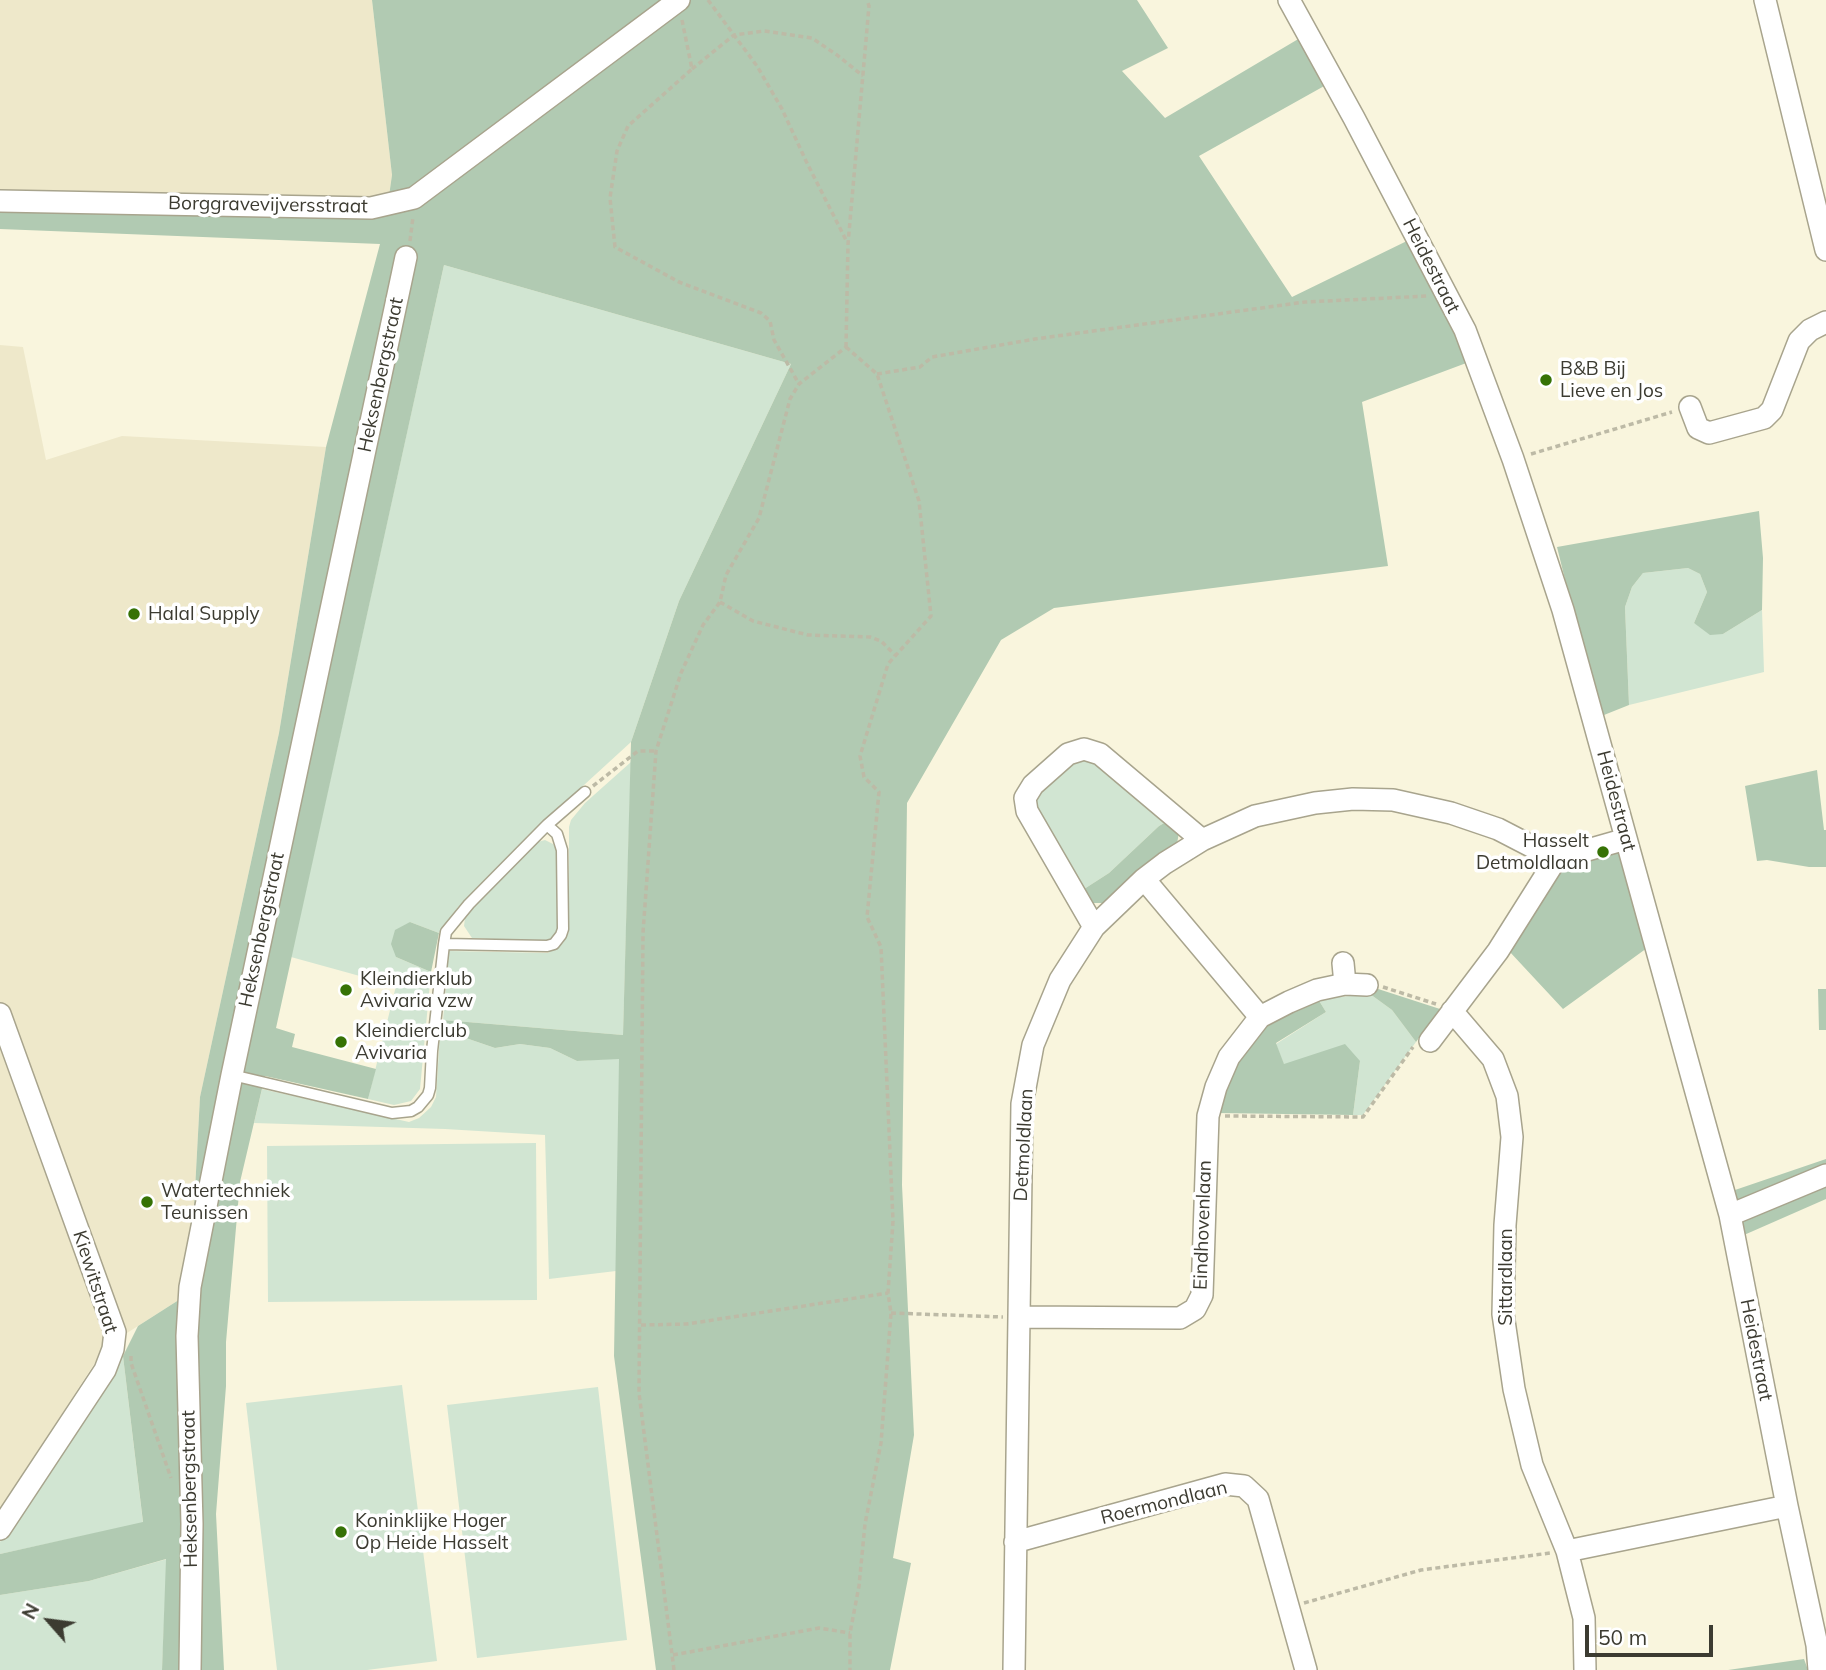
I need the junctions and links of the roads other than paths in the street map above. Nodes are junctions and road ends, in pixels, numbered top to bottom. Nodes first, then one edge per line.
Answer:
1 (1289, 0) edge
2 (1765, 0) edge
3 (675, 3) edge
4 (0, 201) edge
5 (1826, 250) edge
6 (406, 257) road end
7 (1826, 322) edge
8 (1690, 407) road end
9 (585, 792) road end
10 (547, 825) junction
11 (1626, 839) junction
12 (1202, 840) junction
13 (1556, 859) junction
14 (1144, 879) junction
15 (1094, 927) junction
16 (444, 944) junction
17 (1367, 985) road end
18 (1452, 1011) junction
19 (0, 1014) edge
20 (1260, 1017) junction
21 (1430, 1041) road end
22 (232, 1075) junction
23 (1826, 1175) edge
24 (1730, 1214) junction
25 (1019, 1317) junction
26 (1787, 1506) junction
27 (0, 1529) edge
28 (1015, 1542) junction
29 (1567, 1551) junction
30 (1821, 1654) edge
31 (190, 1670) edge
32 (1014, 1670) edge
33 (1306, 1670) edge
34 (1585, 1670) edge
35 (1819, 1670) edge

1 - 11 street, Heidestraat
2 - 5 street
3 - 4 street, Borggravevijversstraat
6 - 22 street, Heksenbergstraat
7 - 8 street
9 - 10 lane
10 - 16 lane
10 - 16 lane
11 - 13 street
11 - 24 street, Heidestraat
12 - 13 street, Detmoldlaan
12 - 14 street, Detmoldlaan
12 - 15 street
13 - 18 street
14 - 15 street, Detmoldlaan
14 - 20 street
15 - 25 street, Detmoldlaan
16 - 22 lane
17 - 20 street, Eindhovenlaan
18 - 21 street
18 - 29 street, Sittardlaan
19 - 27 street, Kiewitstraat
20 - 25 street, Eindhovenlaan
22 - 31 street, Heksenbergstraat
23 - 24 street
24 - 26 street, Heidestraat
25 - 28 street, Detmoldlaan
26 - 29 street
26 - 30 street, Heidestraat
28 - 32 street, Detmoldlaan
28 - 33 street, Roermondlaan
29 - 34 street, Sittardlaan
30 - 35 street, Heidestraat

